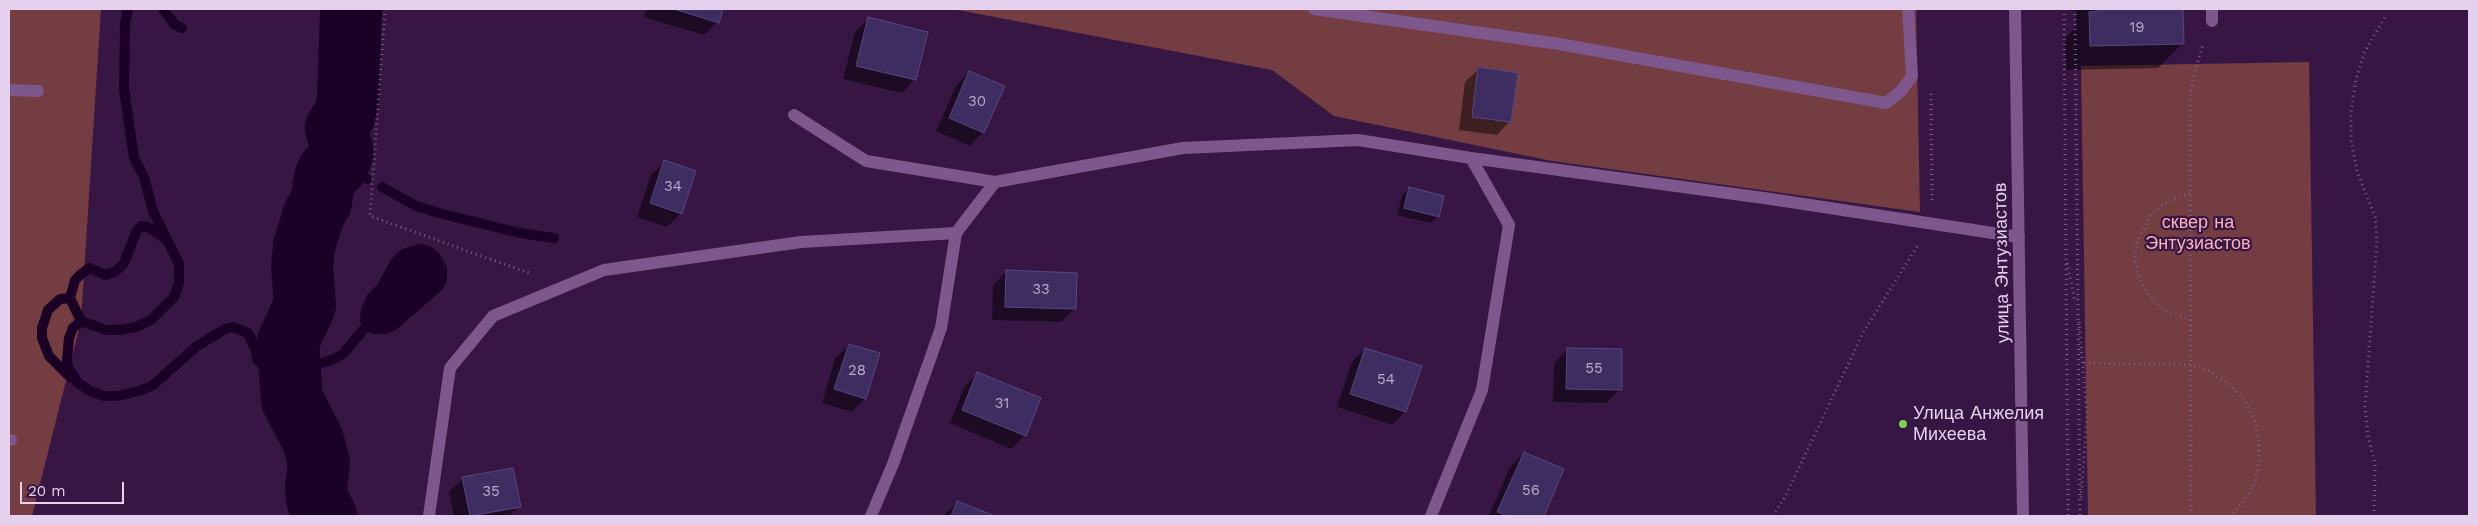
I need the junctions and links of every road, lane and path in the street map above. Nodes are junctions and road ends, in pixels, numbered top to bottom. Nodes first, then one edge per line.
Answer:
1 (385, 9) edge
2 (1314, 9) edge
3 (1908, 9) edge
4 (2015, 9) edge
5 (2064, 9) edge
6 (2075, 9) edge
7 (2212, 15) edge
8 (2385, 17) dead end
9 (1930, 87) dead end
10 (9, 90) edge
11 (38, 91) dead end
12 (794, 115) dead end
13 (1471, 158) junction
14 (995, 182) junction
15 (2190, 194) junction
16 (1932, 224) junction
17 (956, 233) junction
18 (2019, 237) junction
19 (2066, 255) junction
20 (566, 286) junction
21 (2077, 310) junction
22 (2191, 320) junction
23 (2084, 363) junction
24 (2191, 365) junction
25 (2080, 515) edge
26 (429, 516) edge
27 (871, 516) edge
28 (1431, 516) edge
29 (1773, 516) edge
30 (2023, 516) edge
31 (2068, 516) edge
32 (2191, 516) edge
33 (2230, 516) edge
34 (2374, 516) edge

1 - 20 path
2 - 3 street
4 - 18 street, улица Энтузиастов
5 - 19 path
6 - 21 path
7 - 15 path
8 - 34 path
9 - 16 path
10 - 11 street
12 - 14 street
13 - 14 street
13 - 16 street
13 - 28 street
14 - 17 street
15 - 22 path
15 - 22 path
16 - 18 street
16 - 29 path
17 - 20 street
17 - 27 street
18 - 30 street, улица Энтузиастов
19 - 21 path
19 - 31 path
20 - 26 street
21 - 23 path
21 - 25 path
22 - 24 path
23 - 24 path
23 - 25 path
24 - 32 path
24 - 33 path

